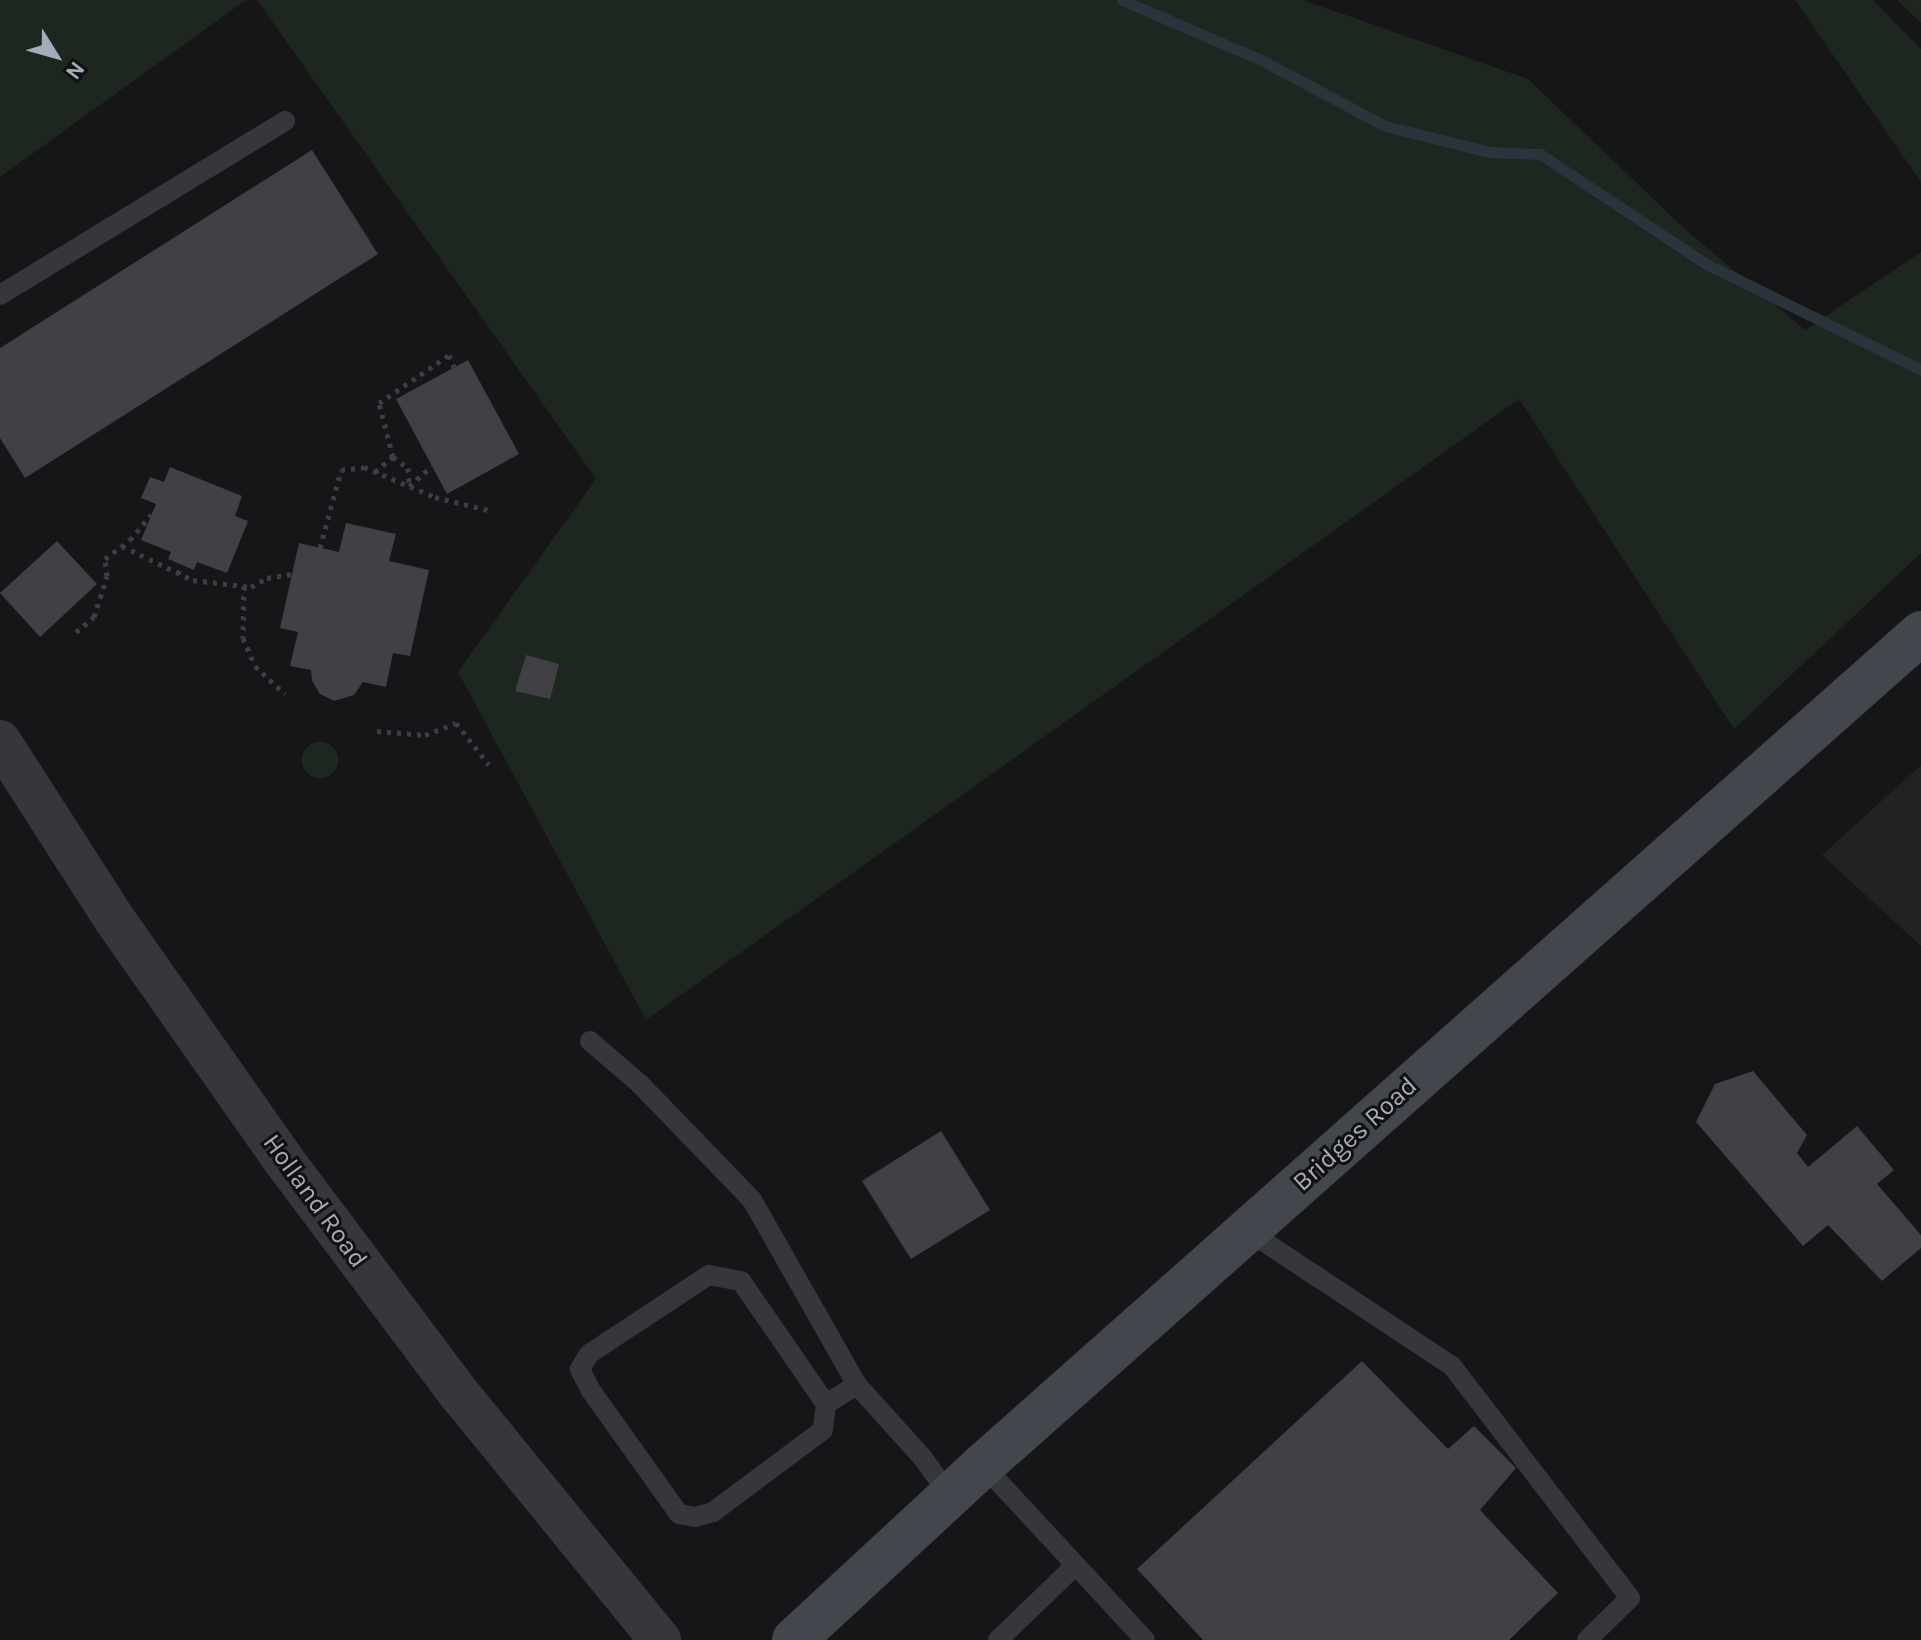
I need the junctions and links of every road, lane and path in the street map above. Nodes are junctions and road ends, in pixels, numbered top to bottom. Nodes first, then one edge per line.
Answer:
1 (285, 121) dead end
2 (0, 295) edge
3 (454, 367) dead end
4 (393, 457) junction
5 (432, 466) dead end
6 (375, 472) junction
7 (409, 486) junction
8 (492, 511) dead end
9 (151, 515) dead end
10 (122, 546) junction
11 (320, 548) dead end
12 (181, 564) dead end
13 (178, 574) junction
14 (292, 574) dead end
15 (244, 586) junction
16 (76, 632) dead end
17 (1921, 633) edge
18 (285, 694) dead end
19 (377, 731) dead end
20 (0, 741) edge
21 (489, 765) dead end
22 (590, 1041) dead end
23 (1248, 1231) junction
24 (857, 1385) junction
25 (826, 1404) junction
26 (983, 1465) junction
27 (950, 1496) junction
28 (1075, 1566) junction
29 (1143, 1639) edge
30 (660, 1640) edge
31 (794, 1640) edge
32 (998, 1640) edge
33 (1587, 1640) edge

1 - 2 lane
3 - 4 path
4 - 6 path
4 - 7 path
5 - 7 path
6 - 7 path
6 - 11 path
7 - 8 path
9 - 10 path
10 - 13 path
10 - 16 path
12 - 13 path
13 - 15 path
14 - 15 path
15 - 18 path
17 - 23 main road, Bridges Road
19 - 21 path
20 - 30 street, Holland Road
22 - 24 lane
23 - 26 main road, Bridges Road
23 - 33 lane
24 - 25 lane
24 - 27 lane
25 - 25 lane
26 - 27 main road, Bridges Road
26 - 28 lane
27 - 31 main road, Bridges Road
28 - 29 lane
28 - 32 lane

